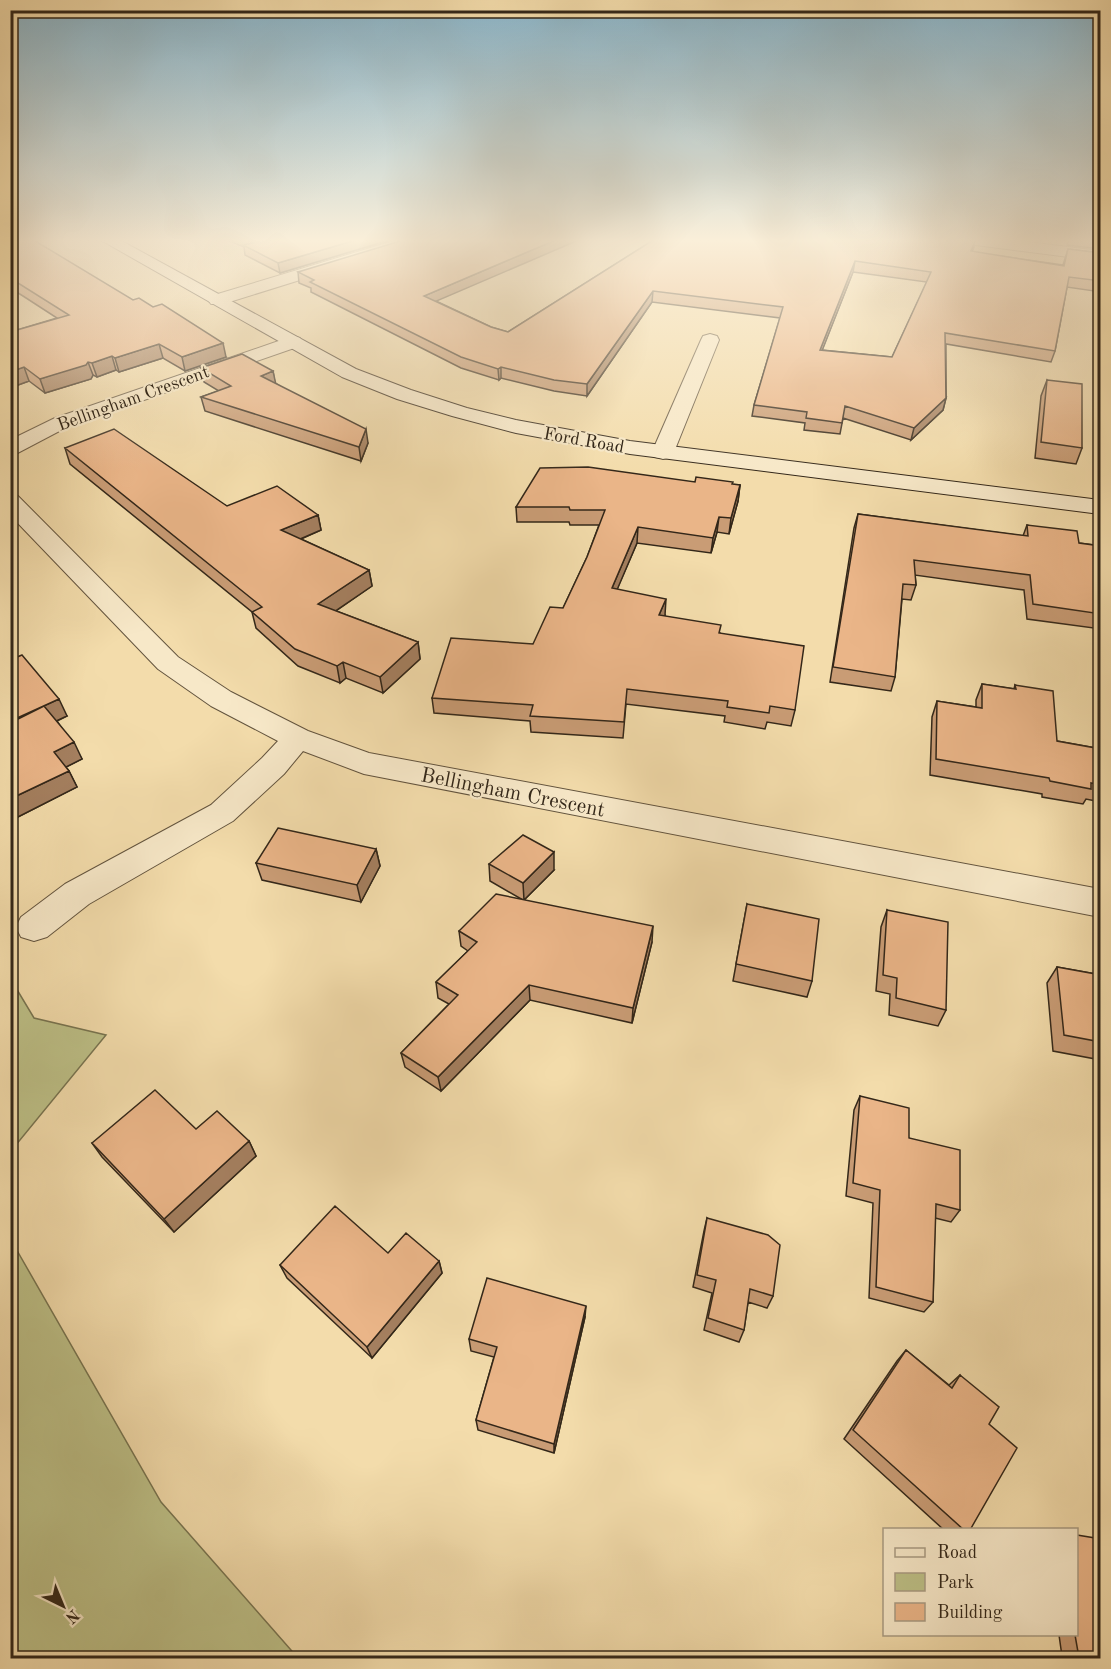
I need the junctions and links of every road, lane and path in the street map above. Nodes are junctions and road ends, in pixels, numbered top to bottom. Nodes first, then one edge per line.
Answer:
1 (248, 317) edge
2 (710, 340) dead end
3 (293, 342) junction
4 (10, 452) edge
5 (663, 452) junction
6 (10, 501) edge
7 (1101, 507) edge
8 (297, 738) junction
9 (1101, 903) edge
10 (34, 927) dead end

1 - 3 street, Ford Road
2 - 5 street
3 - 4 street, Bellingham Crescent
3 - 5 street, Ford Road
5 - 7 street, Ford Road
6 - 8 street, Bellingham Crescent
8 - 9 street, Bellingham Crescent
8 - 10 street

